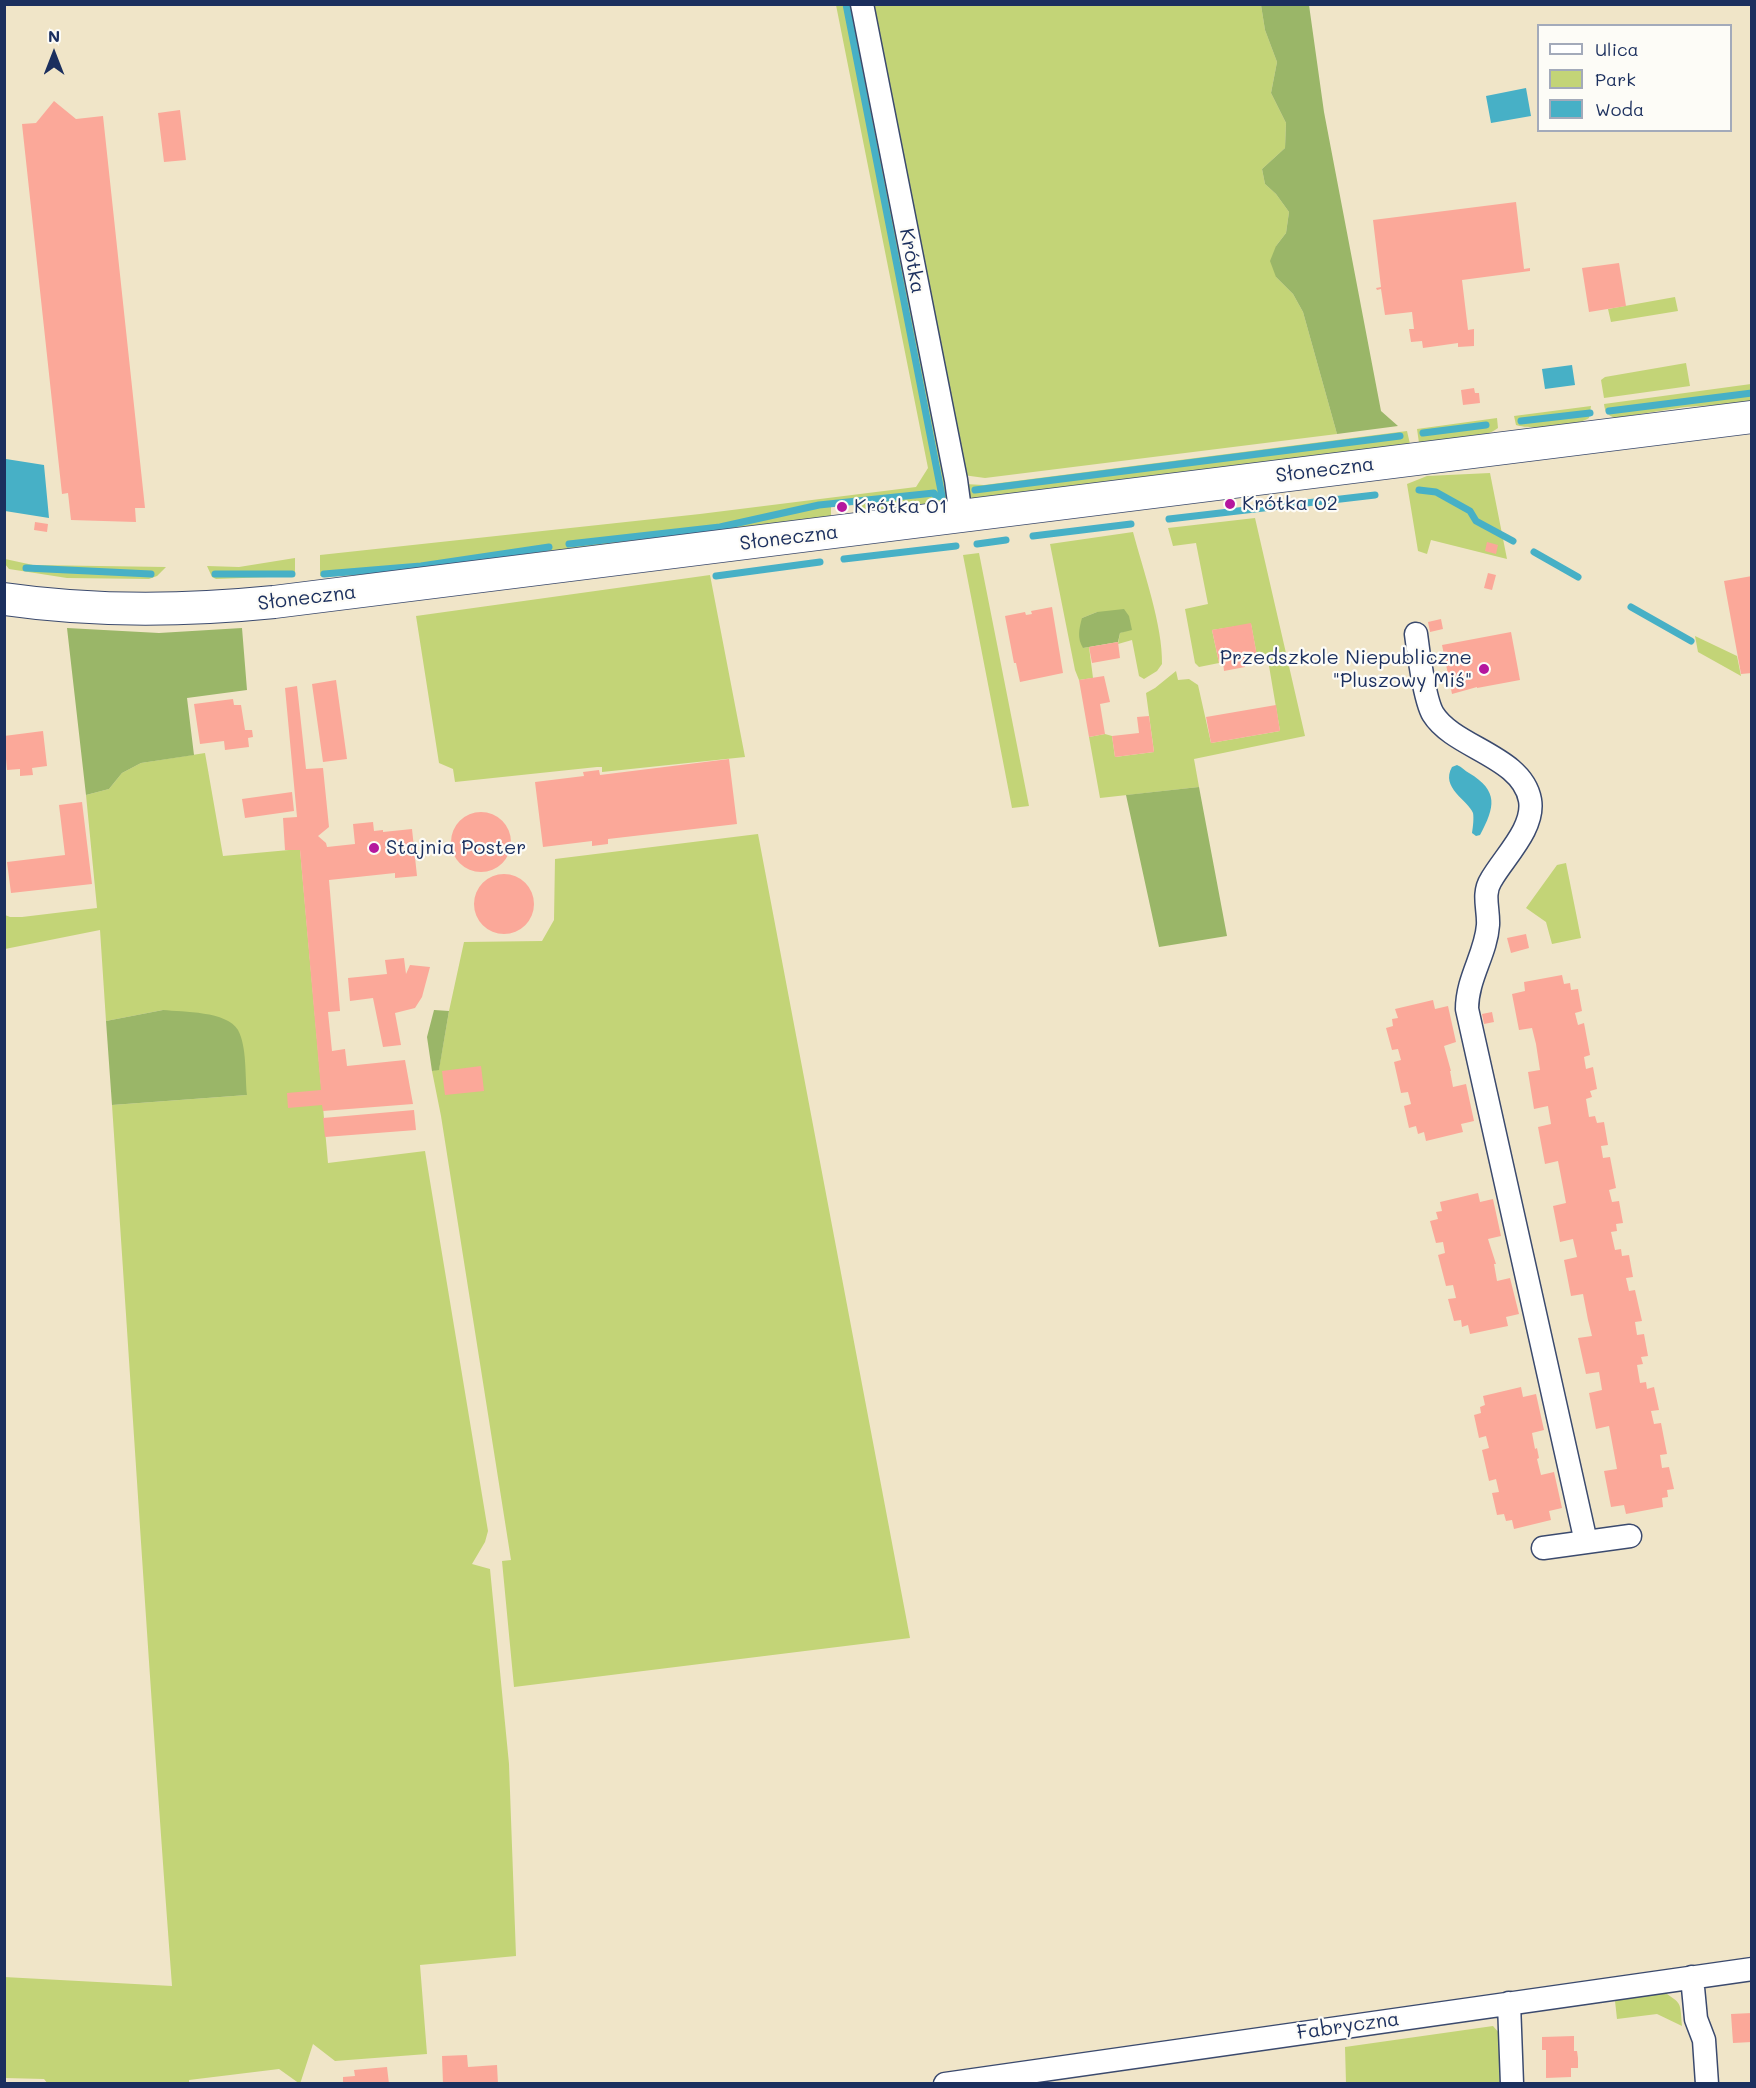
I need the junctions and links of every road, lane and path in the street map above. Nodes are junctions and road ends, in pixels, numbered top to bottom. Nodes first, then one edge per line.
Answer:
1 (862, 4) edge
2 (1752, 417) edge
3 (961, 517) junction
4 (4, 599) edge
5 (1416, 634) dead end
6 (1630, 1536) dead end
7 (1586, 1542) junction
8 (1543, 1548) dead end
9 (1752, 1968) edge
10 (1692, 1977) junction
11 (1509, 2003) junction
12 (945, 2084) edge
13 (1512, 2084) edge
14 (1707, 2084) edge

1 - 3 street, Krótka
2 - 3 main road, Słoneczna
3 - 4 main road, Słoneczna
5 - 7 street
6 - 7 street
7 - 8 street
9 - 10 street, Fabryczna
10 - 11 street, Fabryczna
10 - 14 street
11 - 12 street, Fabryczna
11 - 13 street

